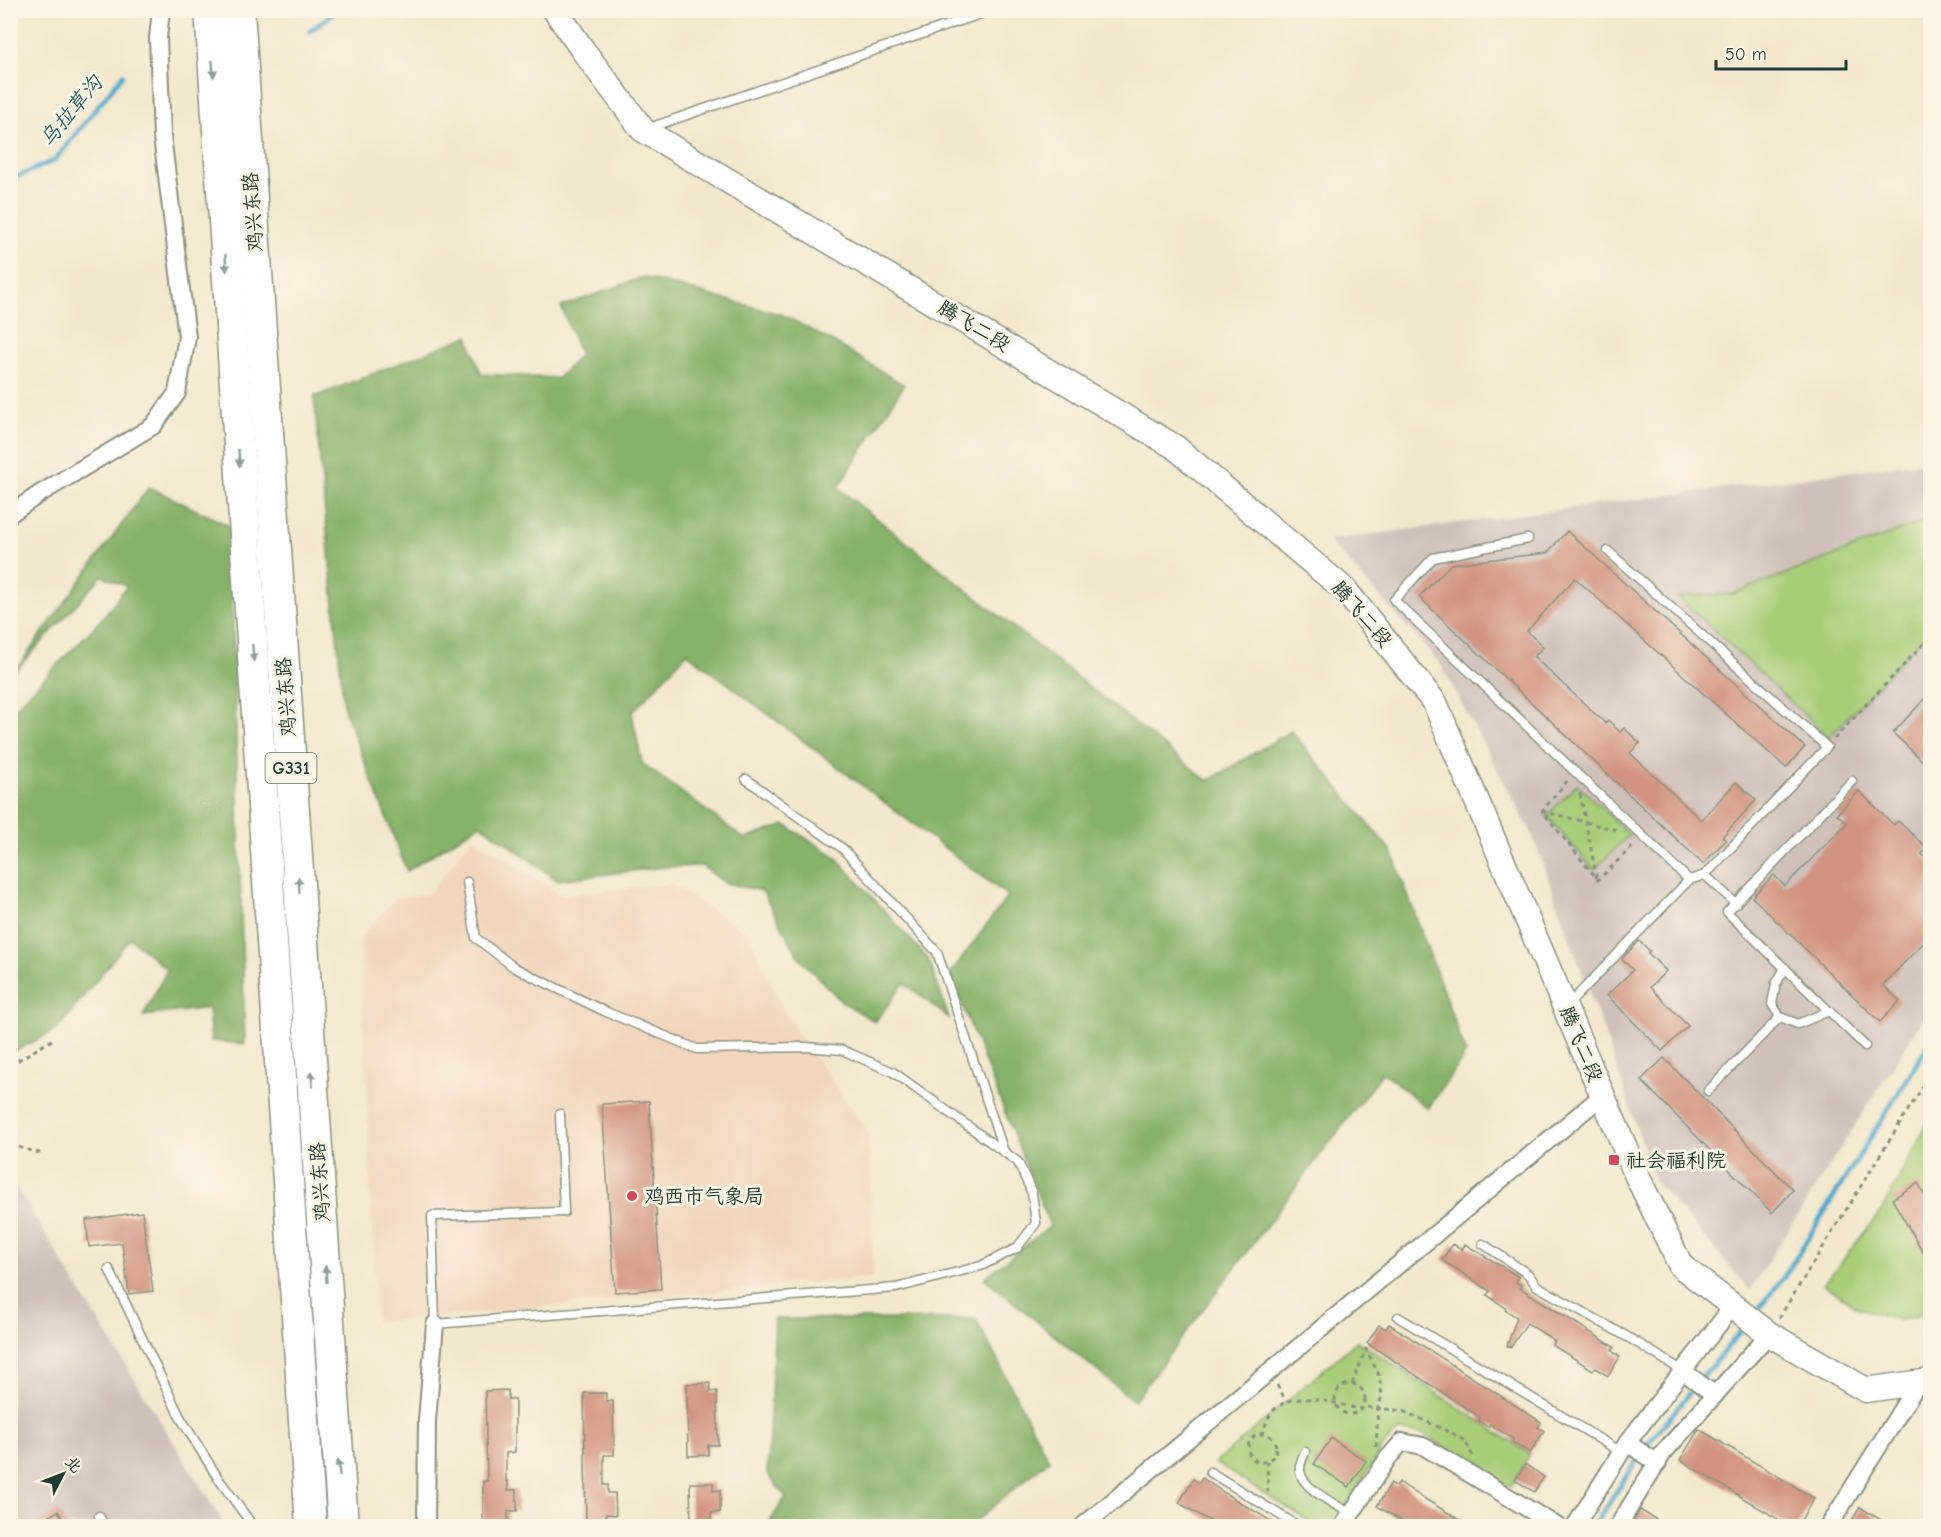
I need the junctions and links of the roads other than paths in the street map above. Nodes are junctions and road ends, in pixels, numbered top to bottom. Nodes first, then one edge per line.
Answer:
1 (161, 10) edge
2 (210, 10) edge
3 (239, 10) edge
4 (555, 10) edge
5 (992, 10) edge
6 (643, 130) junction
7 (12, 512) edge
8 (1528, 539) dead end
9 (1608, 551) dead end
10 (746, 779) dead end
11 (1852, 782) dead end
12 (1705, 875) junction
13 (1689, 880) junction
14 (467, 882) dead end
15 (1736, 904) junction
16 (1785, 968) junction
17 (1565, 1008) junction
18 (1829, 1011) junction
19 (1780, 1017) junction
20 (1865, 1047) dead end
21 (1708, 1090) dead end
22 (1603, 1095) junction
23 (560, 1114) dead end
24 (1004, 1153) junction
25 (1483, 1244) dead end
26 (109, 1269) dead end
27 (1733, 1306) junction
28 (1398, 1317) dead end
29 (435, 1324) junction
30 (1769, 1335) junction
31 (1683, 1371) junction
32 (1924, 1382) edge
33 (1715, 1395) junction
34 (1624, 1448) junction
35 (1305, 1452) dead end
36 (1658, 1463) junction
37 (1210, 1472) dead end
38 (99, 1516) dead end
39 (1347, 1520) edge
40 (105, 1527) edge
41 (253, 1527) edge
42 (311, 1527) edge
43 (343, 1527) edge
44 (426, 1527) edge
45 (1083, 1527) edge
46 (1298, 1527) edge
47 (1557, 1527) edge
48 (1575, 1527) edge
49 (1618, 1527) edge
50 (1829, 1527) edge

1 - 7 street
2 -> 42 highway, 鸡兴东路 / G331
43 -> 3 highway, 鸡兴东路 / G331
4 - 6 street, 腾飞二段
5 - 6 lane
6 - 17 street, 腾飞二段
8 - 13 lane
9 - 12 lane
10 - 24 lane
11 - 15 lane
12 - 13 lane
12 - 15 lane
13 - 17 lane
14 - 24 lane
15 - 16 lane
16 - 18 lane
16 - 19 lane
17 - 22 street, 腾飞二段
18 - 19 lane
18 - 20 lane
19 - 21 lane
22 - 27 street, 腾飞二段
22 - 45 street
23 - 29 lane
24 - 29 lane
25 - 31 lane
26 - 41 lane
27 - 30 street, 腾飞二段
27 - 31 street
28 - 34 lane
29 - 44 street
30 - 32 street, 腾飞二段
30 - 33 street
31 - 33 street
31 - 34 street
32 - 50 street
33 - 36 street
34 - 36 street
34 - 48 street
35 - 39 lane
36 - 49 street
37 - 46 lane
38 - 40 lane
39 - 47 street

